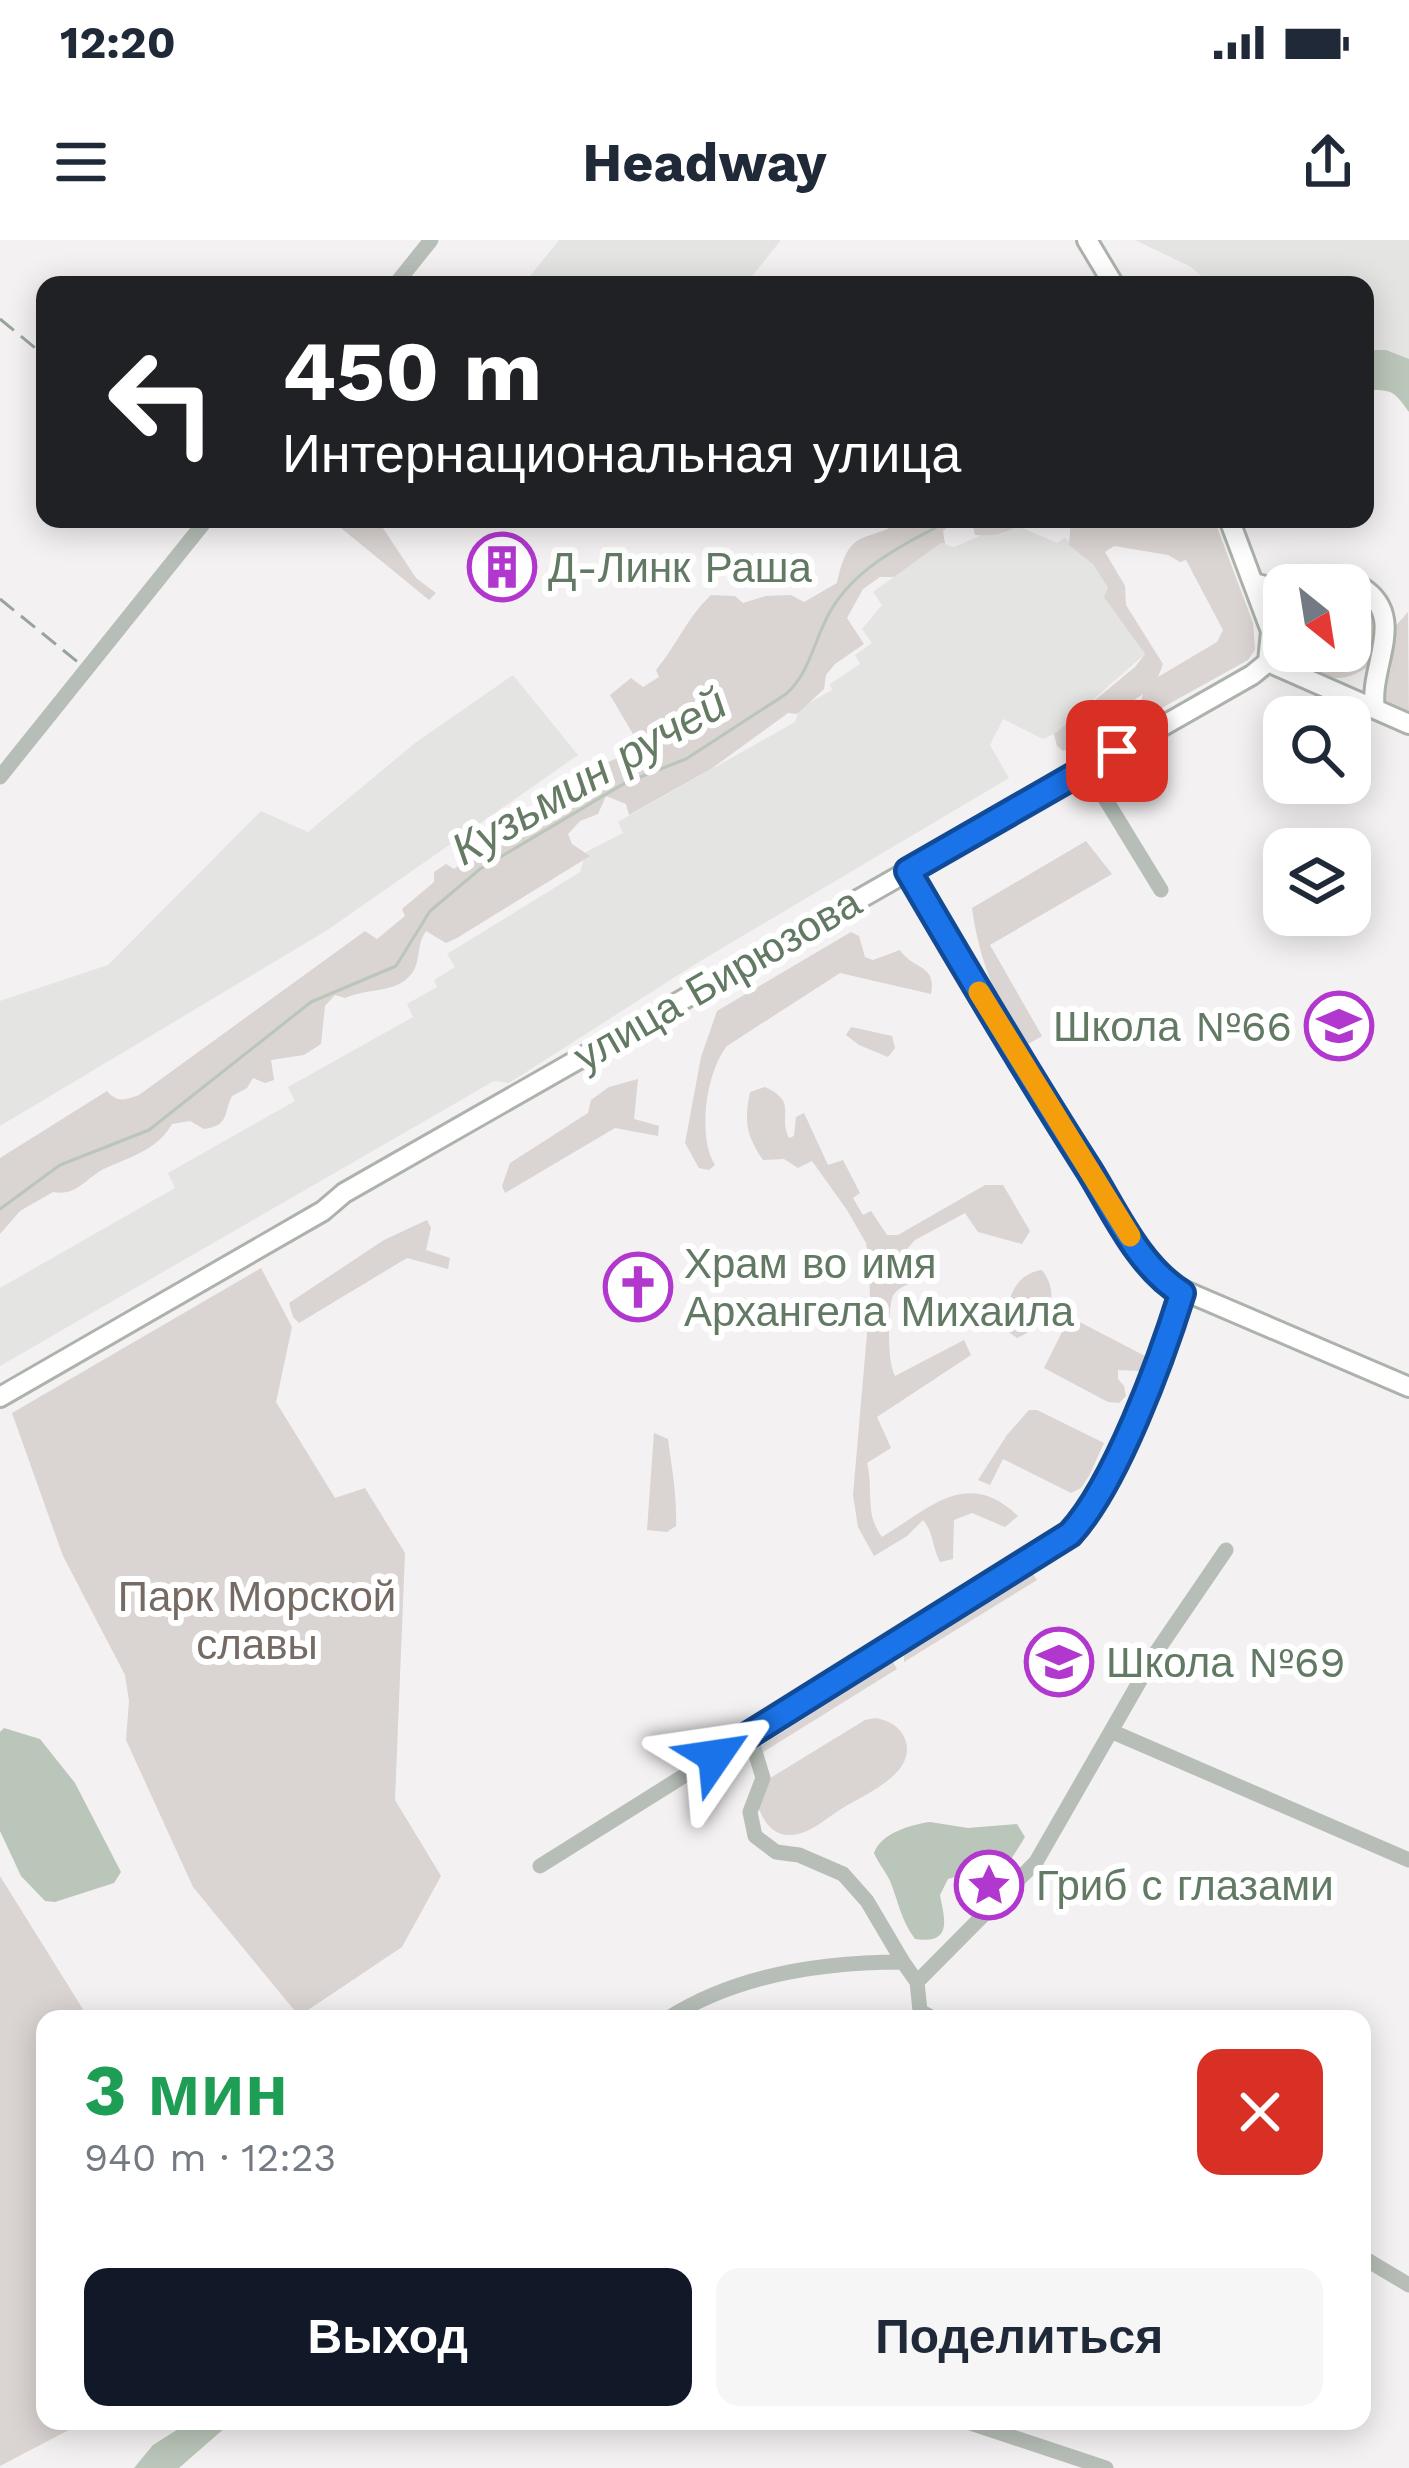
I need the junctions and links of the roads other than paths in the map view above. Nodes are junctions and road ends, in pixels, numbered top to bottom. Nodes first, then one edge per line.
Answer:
1 (431, 240) edge
2 (1087, 240) edge
3 (402, 276) edge
4 (1109, 276) edge
5 (200, 528) edge
6 (1232, 528) edge
7 (1254, 583) junction
8 (1263, 585) edge
9 (1371, 592) edge
10 (1263, 608) edge
11 (1263, 667) edge
12 (1290, 672) edge
13 (1375, 710) junction
14 (1409, 724) edge
15 (1087, 769) junction
16 (0, 777) edge
17 (908, 871) junction
18 (1161, 890) dead end
19 (344, 1193) junction
20 (1182, 1293) junction
21 (0, 1384) edge
22 (1409, 1387) edge
23 (0, 1397) edge
24 (1226, 1550) dead end
25 (1113, 1732) junction
26 (749, 1735) junction
27 (1409, 1860) edge
28 (540, 1866) dead end
29 (903, 1962) junction
30 (916, 1982) junction
31 (681, 2010) edge
32 (926, 2010) edge
33 (1371, 2262) edge
34 (1409, 2285) edge
35 (991, 2430) edge
36 (1106, 2468) edge

1 - 3 street
2 - 4 main road
5 - 16 street
6 - 7 main road
7 - 8 main road
7 - 10 main road
9 - 13 main road
11 - 15 main road, улица Бирюзова
12 - 13 main road
13 - 14 main road
15 - 17 main road, улица Бирюзова
15 - 18 street
17 - 19 main road, улица Бирюзова
17 - 20 main road
19 - 21 main road, улица Бирюзова
19 - 23 main road, улица Бирюзова
20 - 22 main road
20 - 26 street
24 - 25 street
25 - 27 street
25 - 30 street
26 - 28 street
26 - 29 street
29 - 30 street
29 - 31 street
30 - 32 street
33 - 34 street
35 - 36 street

